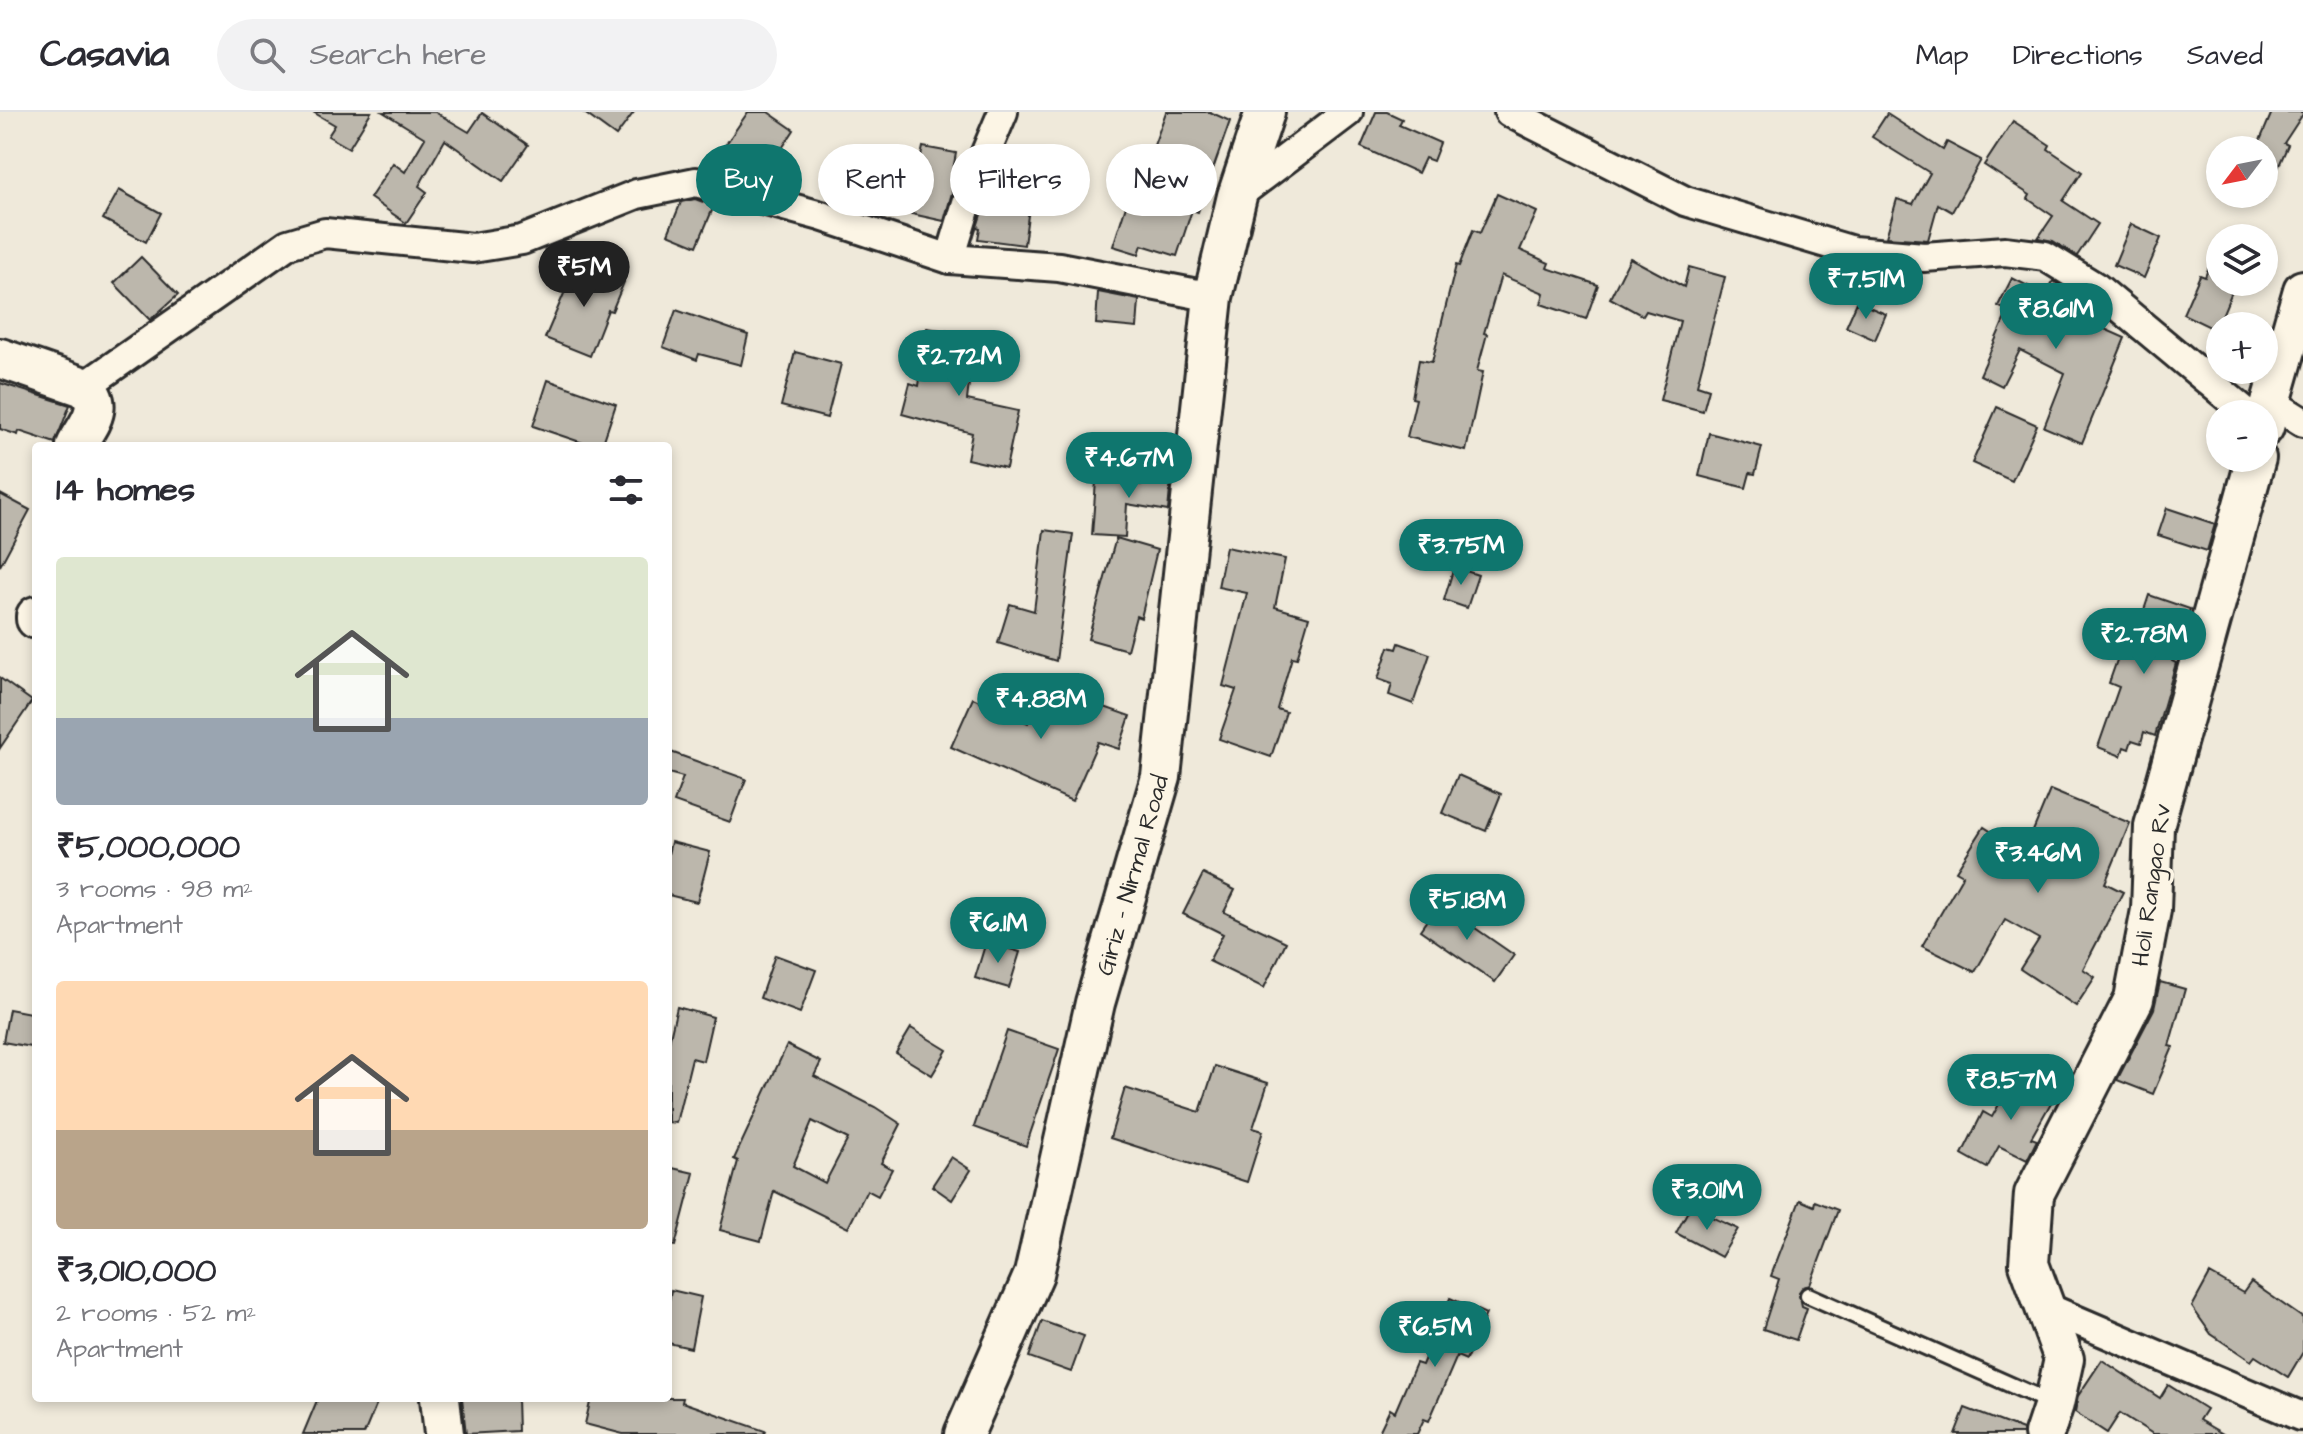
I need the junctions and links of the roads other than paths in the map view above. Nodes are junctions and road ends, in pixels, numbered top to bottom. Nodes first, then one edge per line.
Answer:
1 (1003, 112) edge
2 (1265, 112) edge
3 (1348, 112) edge
4 (1509, 112) edge
5 (1237, 196) junction
6 (950, 259) junction
7 (2303, 290) edge
8 (1213, 297) junction
9 (0, 358) edge
10 (84, 387) junction
11 (2243, 400) edge
12 (2266, 400) edge
13 (2278, 417) edge
14 (2303, 422) edge
15 (78, 442) edge
16 (2252, 472) edge
17 (1808, 1295) dead end
18 (2043, 1306) junction
19 (440, 1402) edge
20 (2049, 1419) edge
21 (2300, 1420) edge
22 (444, 1434) edge
23 (964, 1434) edge

1 - 6 street
2 - 5 main road, Giriz - Nirmal Road
3 - 5 street
4 - 11 street
5 - 8 main road, Giriz - Nirmal Road
6 - 8 street
6 - 10 street
7 - 12 main road
8 - 23 main road, Giriz - Nirmal Road
9 - 10 main road
10 - 15 main road
13 - 14 street
16 - 18 main road, Holi Rangao Rv
17 - 20 lane
18 - 20 main road, Holi Rangao Rv
18 - 21 street
19 - 22 main road

